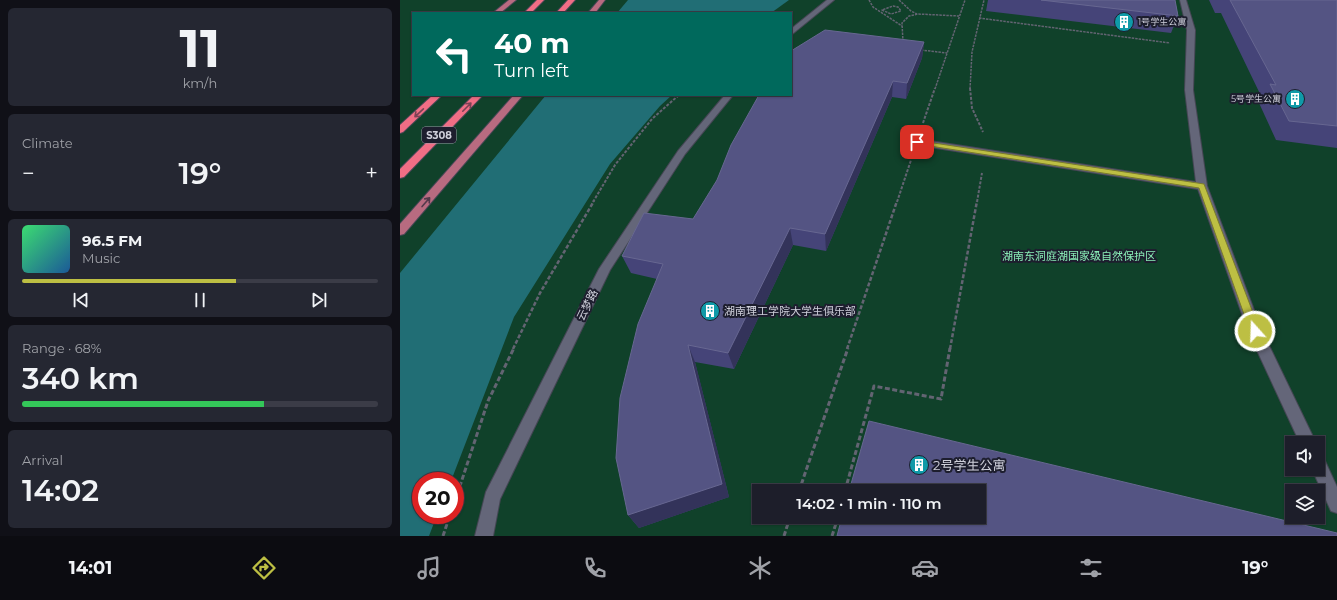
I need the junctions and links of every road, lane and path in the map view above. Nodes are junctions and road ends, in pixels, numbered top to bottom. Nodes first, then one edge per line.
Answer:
1 (513, 0) edge
2 (541, 0) edge
3 (572, 0) edge
4 (602, 0) edge
5 (831, 0) edge
6 (869, 0) edge
7 (899, 0) edge
8 (965, 0) edge
9 (984, 0) edge
10 (1183, 0) edge
11 (900, 8) junction
12 (907, 8) junction
13 (883, 11) junction
14 (497, 12) edge
15 (528, 12) edge
16 (560, 12) edge
17 (592, 12) edge
18 (879, 12) junction
19 (918, 14) junction
20 (960, 16) junction
21 (979, 18) junction
22 (902, 26) junction
23 (792, 32) edge
24 (1191, 45) junction
25 (903, 48) edge
26 (918, 50) edge
27 (947, 53) junction
28 (437, 96) edge
29 (478, 96) edge
30 (518, 96) edge
31 (678, 96) edge
32 (728, 96) edge
33 (400, 130) edge
34 (917, 142) junction
35 (985, 152) junction
36 (400, 175) edge
37 (1202, 186) junction
38 (400, 231) edge
39 (1305, 436) edge
40 (464, 474) edge
41 (1323, 476) edge
42 (801, 484) edge
43 (847, 484) edge
44 (1337, 505) edge
45 (447, 524) edge
46 (788, 524) edge
47 (836, 524) edge
48 (442, 536) edge
49 (484, 536) edge
50 (784, 536) edge
51 (832, 536) edge

1 - 14 main road
2 - 15 highway
3 - 16 highway
4 - 17 main road
5 - 23 lane
6 - 18 path
7 - 12 path
8 - 20 path
9 - 21 path
10 - 24 lane
11 - 12 path
11 - 13 path
11 - 13 path
12 - 19 path
13 - 18 path
18 - 22 path
19 - 20 path
19 - 22 path
20 - 27 path
21 - 24 path
21 - 35 path
22 - 25 path
24 - 37 lane
26 - 27 path
27 - 34 path
28 -> 33 highway, S308
36 -> 29 highway, S308
38 -> 30 main road
31 - 40 path
32 - 49 lane, 云梦路
34 - 35 lane
34 - 42 path
35 - 37 lane
35 - 43 path
37 - 39 lane
41 - 44 lane
45 - 48 path
46 - 50 path
47 - 51 path

